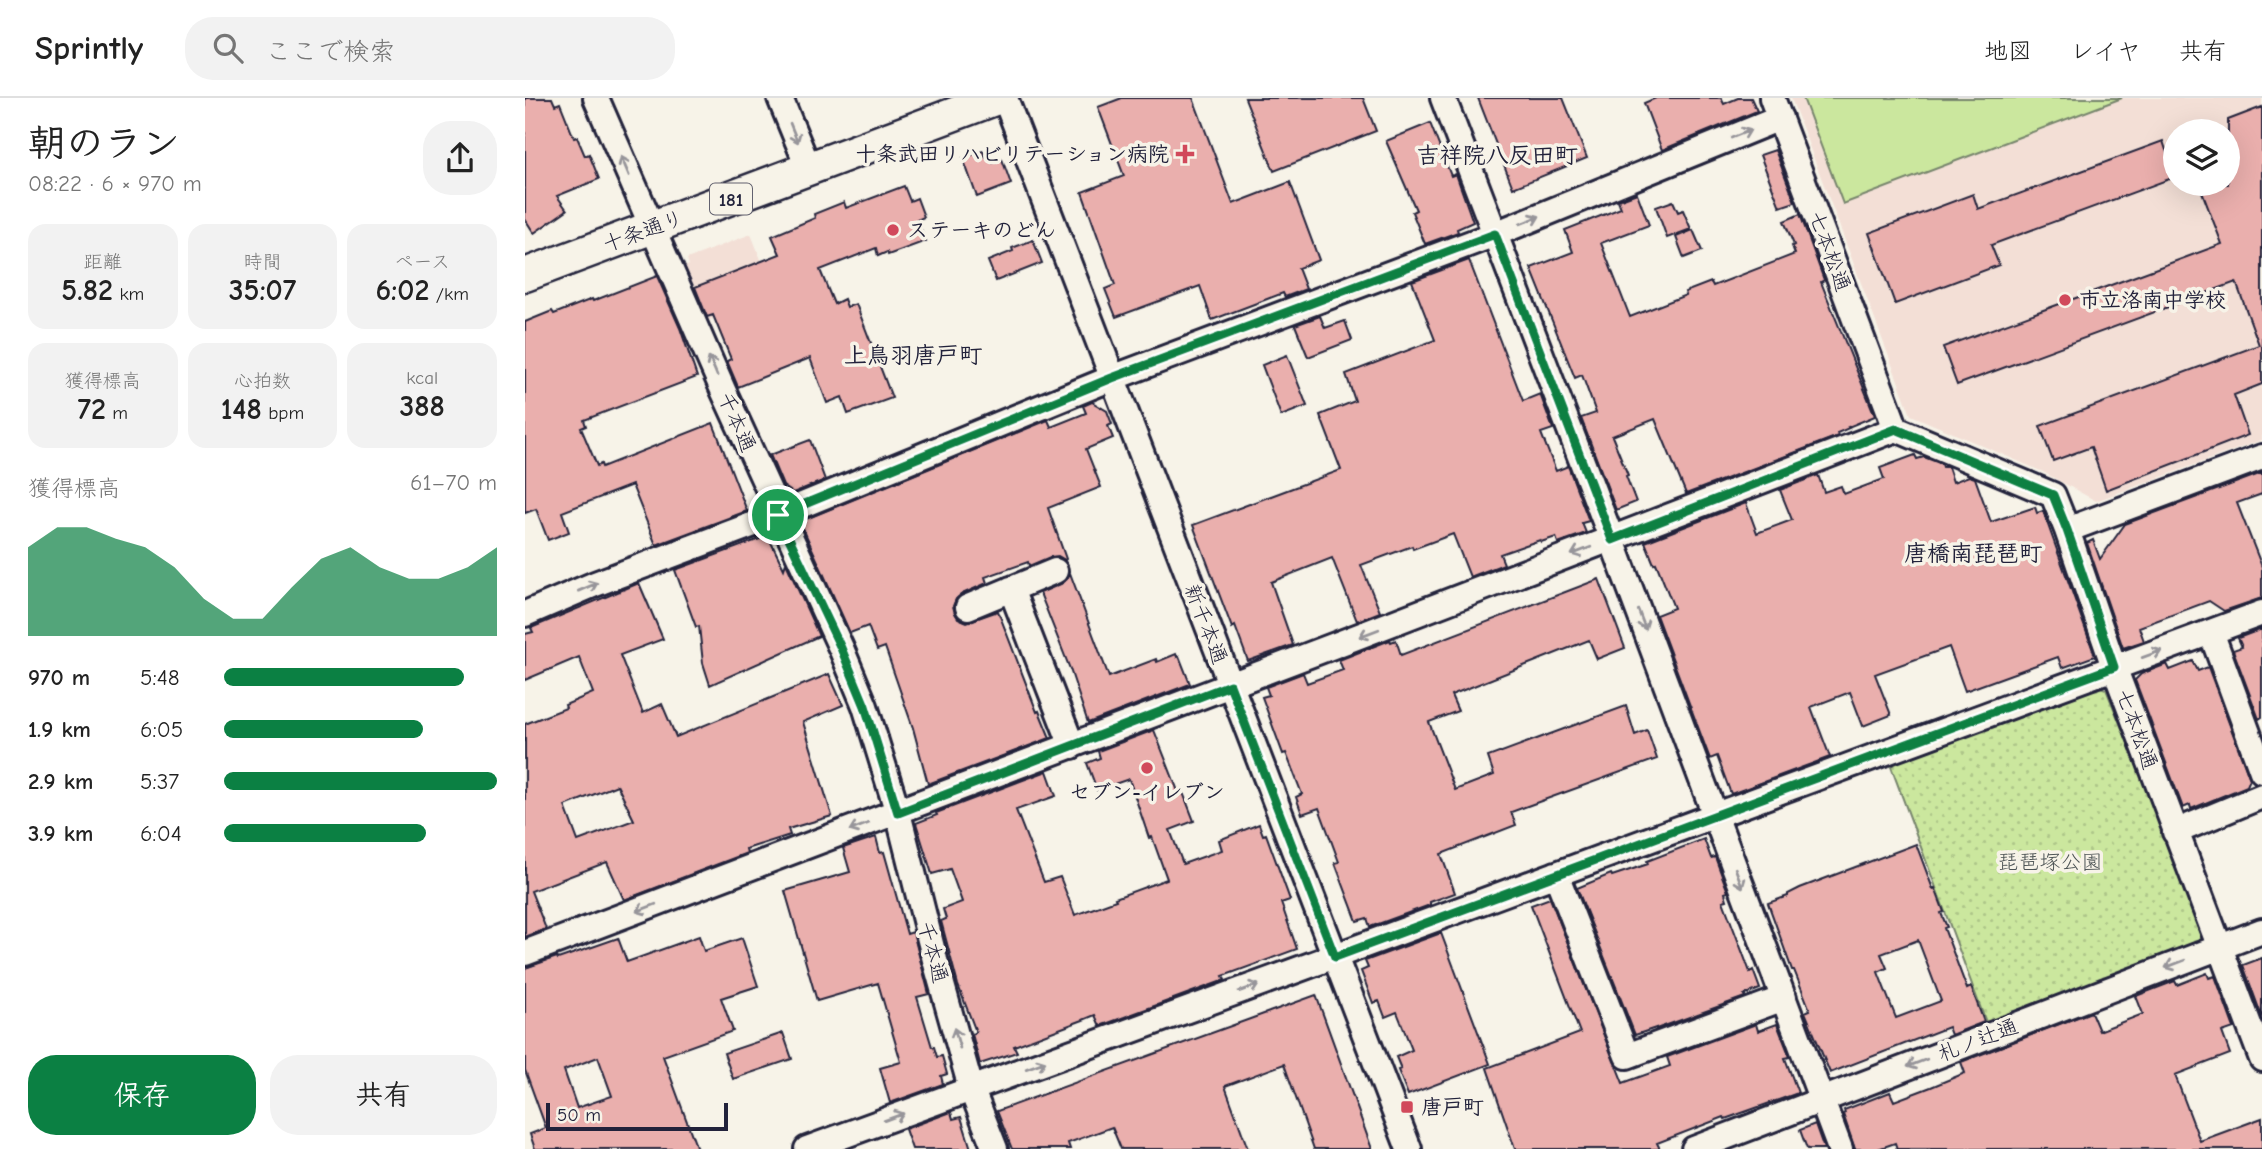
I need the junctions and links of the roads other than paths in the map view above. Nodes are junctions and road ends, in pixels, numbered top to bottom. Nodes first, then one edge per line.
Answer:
1 (596, 98) edge
2 (780, 98) edge
3 (997, 98) edge
4 (1005, 98) edge
5 (1443, 98) edge
6 (962, 104) edge
7 (1776, 108) edge
8 (809, 169) junction
9 (652, 228) junction
10 (1495, 234) junction
11 (530, 267) edge
12 (1112, 378) junction
13 (1896, 429) junction
14 (2262, 457) edge
15 (778, 515) junction
16 (2067, 530) junction
17 (1612, 540) junction
18 (1055, 571) dead end
19 (1011, 589) junction
20 (968, 607) dead end
21 (2262, 613) edge
22 (525, 614) edge
23 (2211, 632) junction
24 (2114, 667) junction
25 (1230, 685) junction
26 (1072, 746) junction
27 (2262, 771) edge
28 (2262, 796) edge
29 (898, 813) junction
30 (1715, 815) junction
31 (2175, 832) junction
32 (1556, 874) junction
33 (2262, 931) edge
34 (2220, 947) junction
35 (525, 953) edge
36 (1335, 957) junction
37 (1784, 998) junction
38 (2262, 1059) edge
39 (971, 1088) junction
40 (1821, 1100) junction
41 (807, 1149) edge
42 (995, 1149) edge
43 (1409, 1149) edge
44 (1694, 1149) edge
45 (1840, 1149) edge

9 -> 1 street, 千本通
2 -> 8 street
3 - 6 main road, 十条通り / 181
4 - 12 street, 新千本通
5 - 10 street
6 - 8 main road, 十条通り / 181
10 -> 7 street
7 - 13 street, 七本松通
8 - 9 main road, 十条通り / 181
9 - 11 main road, 十条通り / 181
15 -> 9 street, 千本通
10 - 12 street
10 - 17 street
12 - 15 street
12 - 25 street, 新千本通
13 - 16 street, 七本松通
13 - 17 street
14 - 16 street
22 -> 15 street
15 - 29 street, 千本通
16 - 24 street, 七本松通
17 -> 25 street
17 -> 30 street
18 - 19 street
19 - 20 street
19 - 26 street
21 - 23 street
24 -> 23 street
23 - 27 street
24 - 30 street
24 - 31 street, 七本松通
25 - 26 street
25 - 36 street, 新千本通
26 - 29 street
28 - 31 street
29 -> 35 street
39 -> 29 street, 千本通
30 - 32 street
30 -> 37 street
31 - 34 street, 七本松通
32 - 36 street
32 - 37 street
33 - 34 street, 札ノ辻通
34 - 38 street, 七本松通
34 -> 40 street, 札ノ辻通
39 -> 36 street
36 - 43 street, 新千本通
37 - 40 street
41 -> 39 street
39 - 42 street, 千本通
40 - 44 street, 札ノ辻通
40 - 45 street

